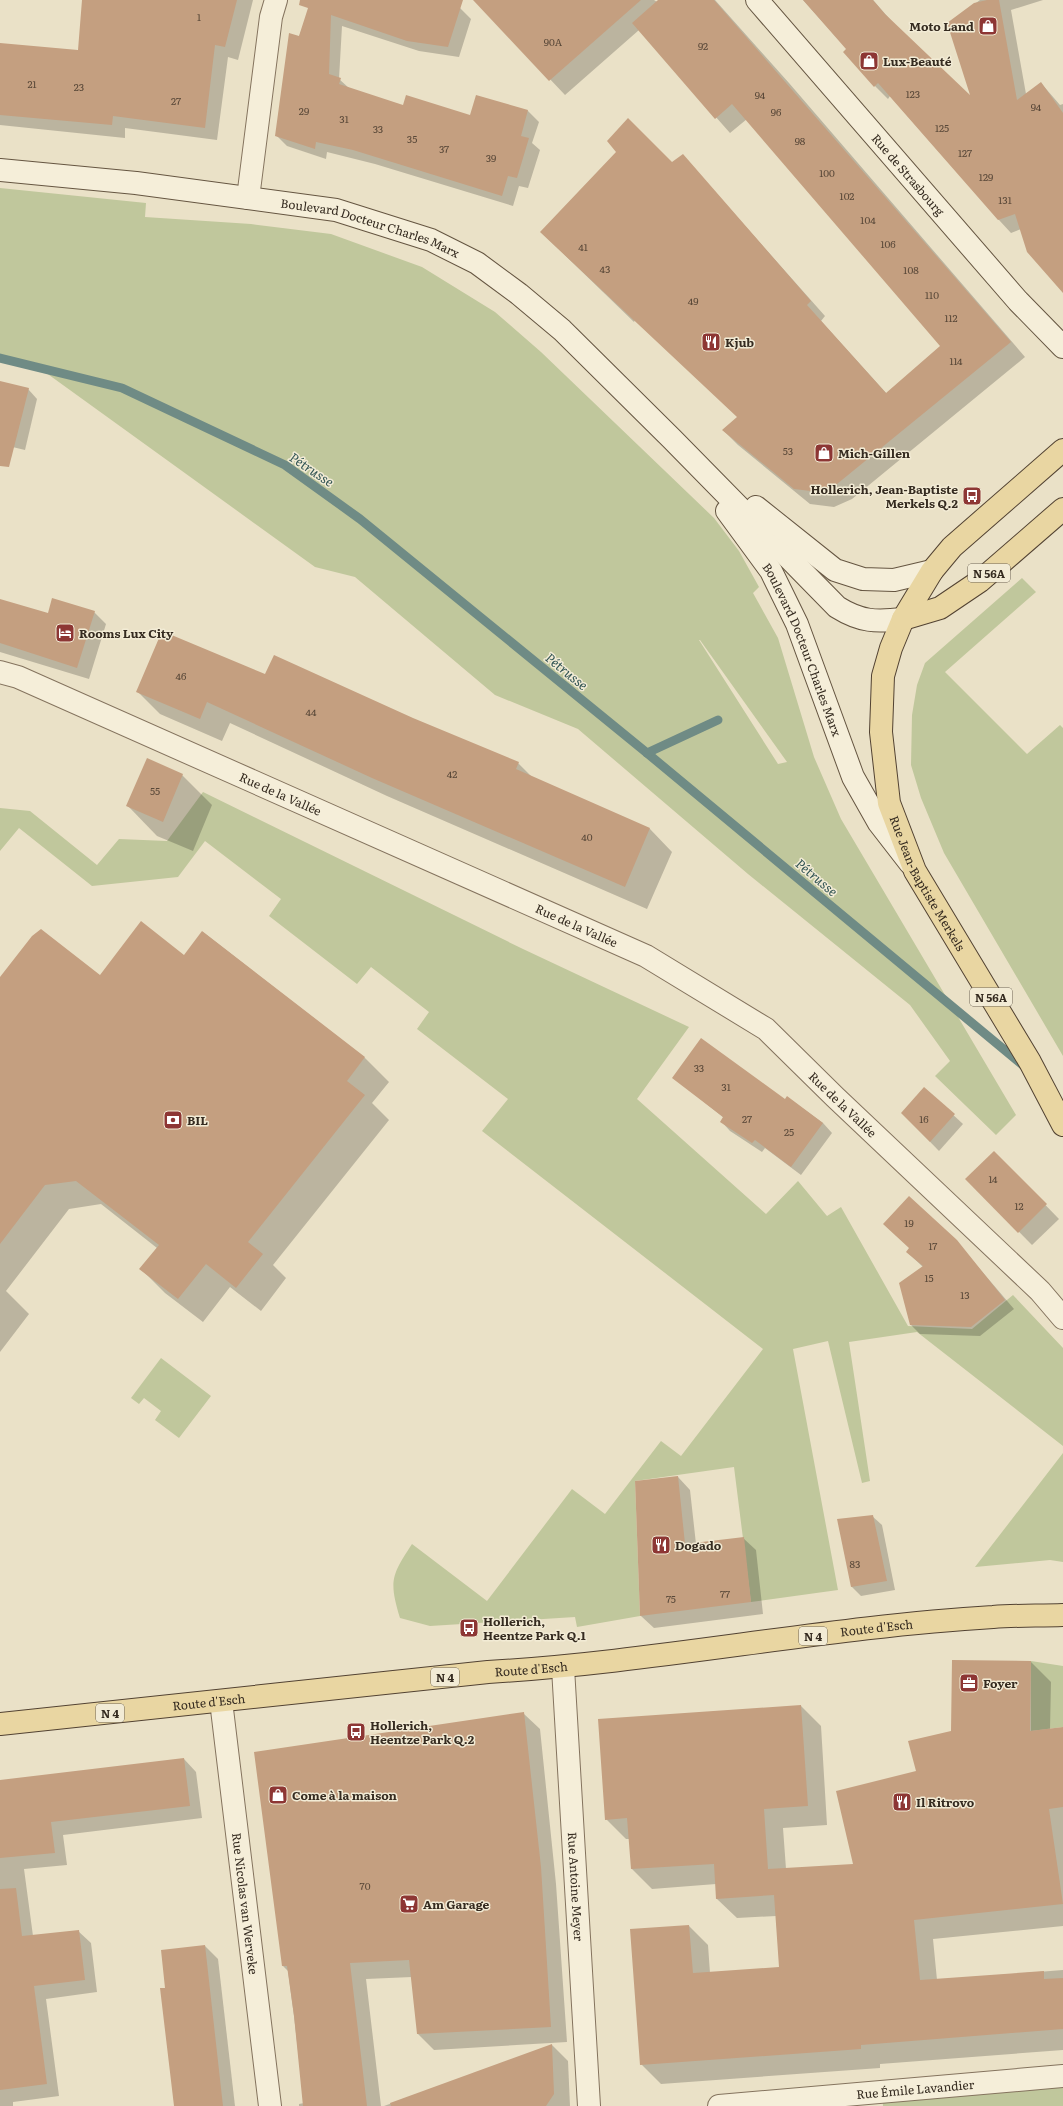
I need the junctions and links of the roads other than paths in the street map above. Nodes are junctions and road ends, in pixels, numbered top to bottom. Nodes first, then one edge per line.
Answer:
1 (276, 0) edge
2 (757, 0) edge
3 (0, 170) edge
4 (248, 198) junction
5 (1063, 347) edge
6 (672, 439) junction
7 (1063, 450) edge
8 (1063, 509) edge
9 (932, 571) junction
10 (904, 620) junction
11 (0, 672) edge
12 (915, 871) junction
13 (1063, 1125) edge
14 (1063, 1318) edge
15 (1063, 1616) edge
16 (563, 1668) junction
17 (221, 1701) junction
18 (0, 1724) edge
19 (1063, 2076) edge
20 (270, 2106) edge
21 (589, 2106) edge
22 (719, 2106) edge

1 - 4 street
2 - 5 street, Rue de Strasbourg
3 - 4 street, Boulevard Docteur Charles Marx
4 - 6 street, Boulevard Docteur Charles Marx
6 - 9 street, Boulevard Docteur Charles Marx
6 - 10 street, Boulevard Docteur Charles Marx
6 - 12 street, Boulevard Docteur Charles Marx
7 - 9 main road, Rue Jean-Baptiste Merkels / N 56A
8 - 10 main road, N 56A
9 - 10 main road, Rue Jean-Baptiste Merkels / N 56A
10 - 12 main road, Rue Jean-Baptiste Merkels / N 56A
11 - 14 street, Rue de la Vallée
12 - 13 main road, Rue Jean-Baptiste Merkels / N 56A
15 - 16 main road, Route d'Esch / N 4
16 - 17 main road, Route d'Esch / N 4
16 - 21 street, Rue Antoine Meyer
17 - 18 main road, Route d'Esch / N 4
17 - 20 street, Rue Nicolas van Werveke
19 - 22 street, Rue Émile Lavandier

